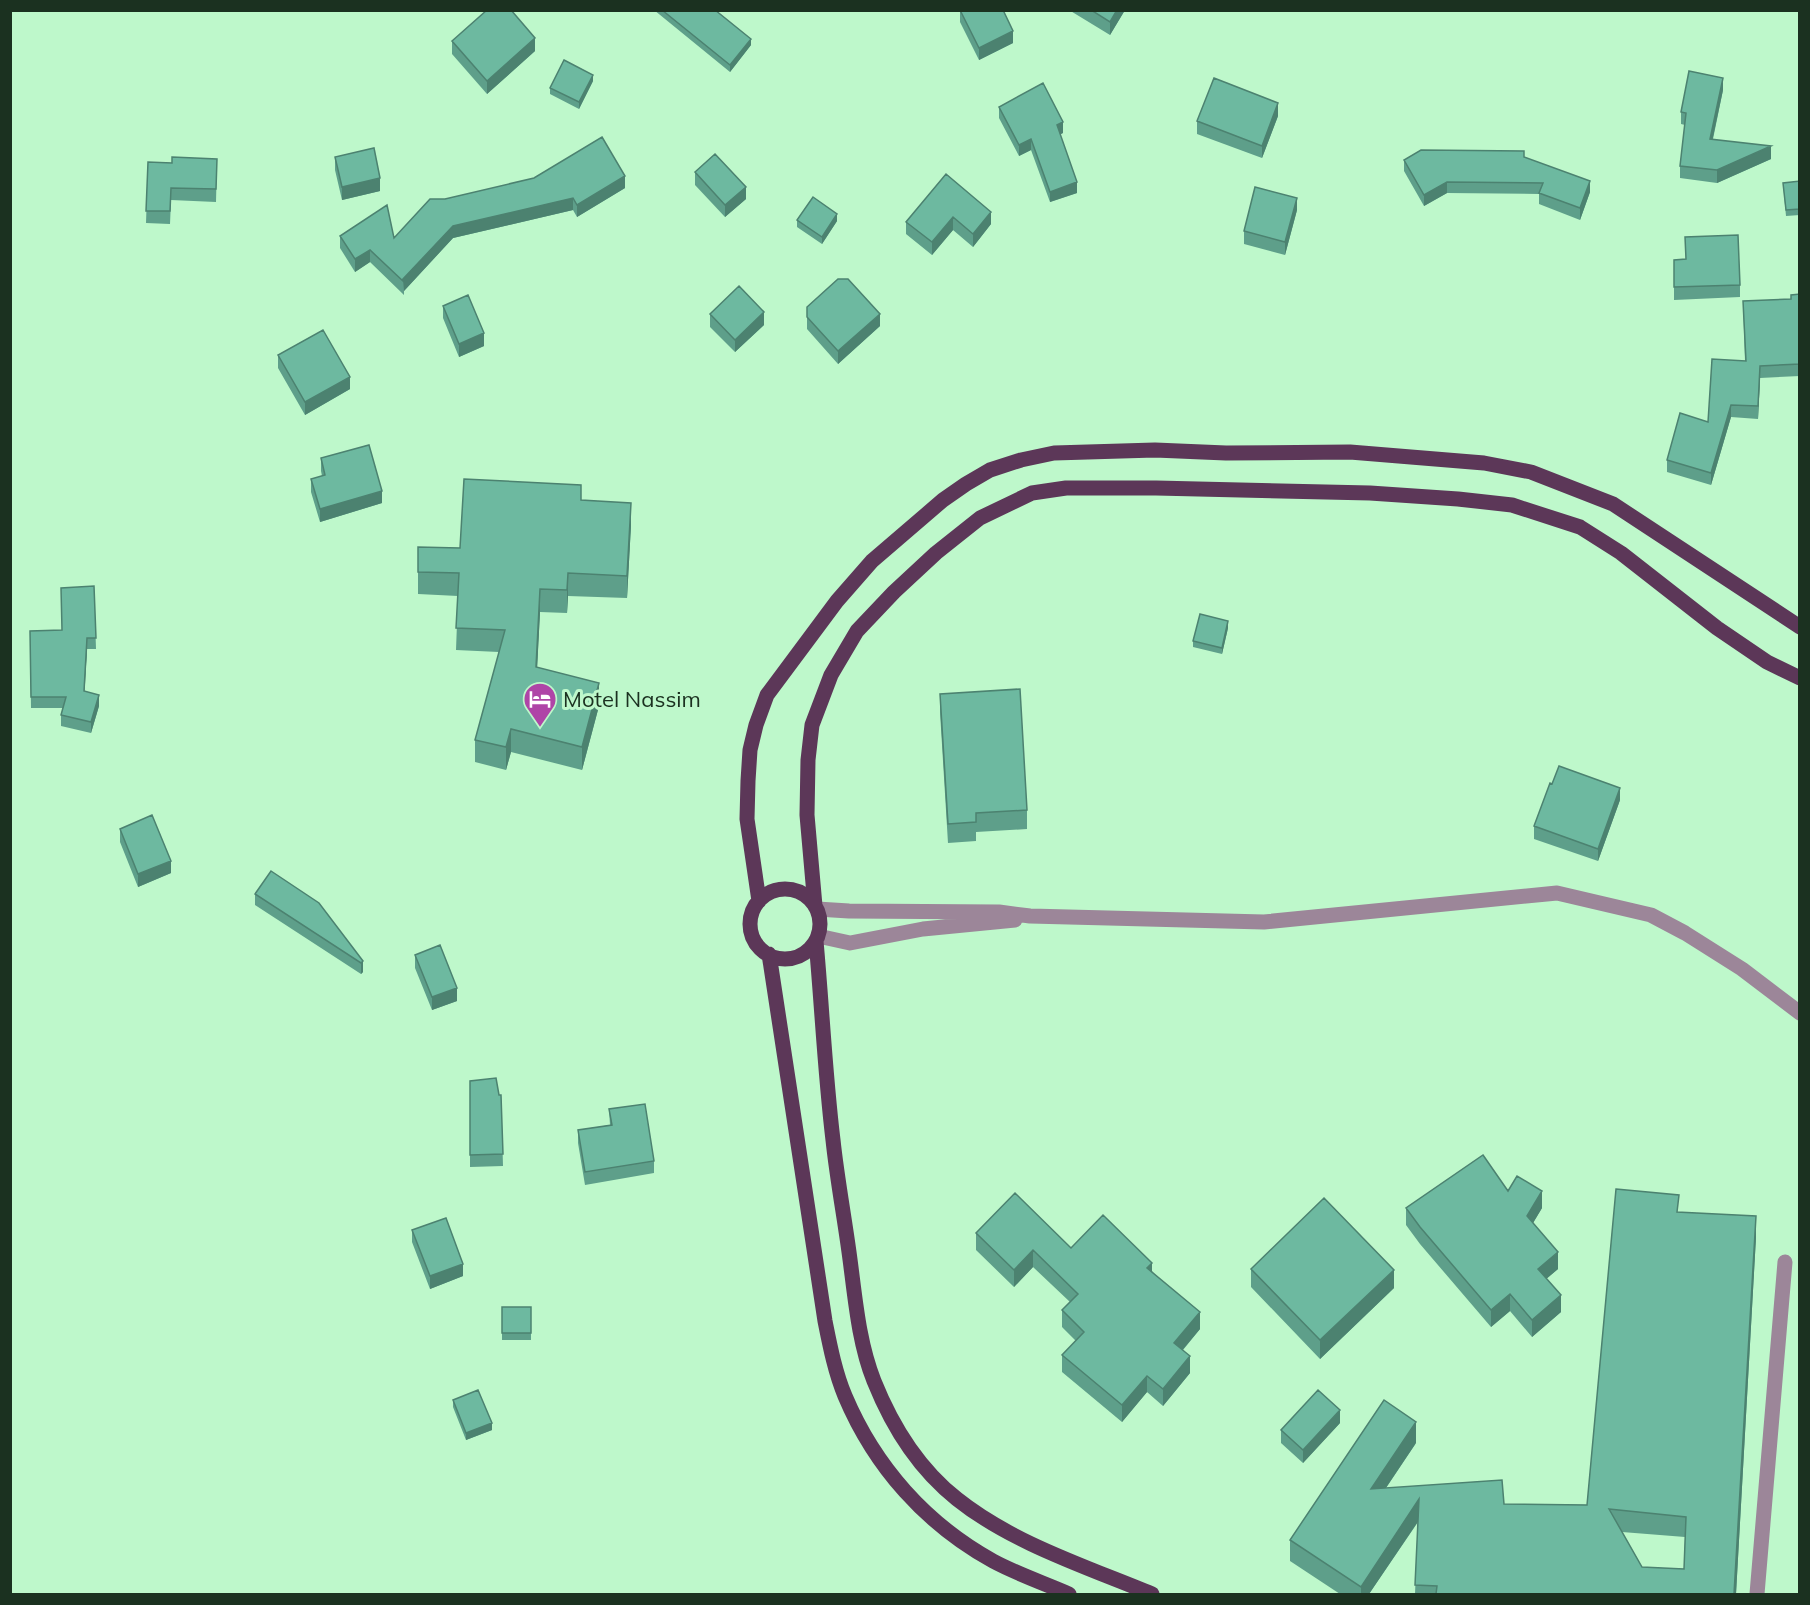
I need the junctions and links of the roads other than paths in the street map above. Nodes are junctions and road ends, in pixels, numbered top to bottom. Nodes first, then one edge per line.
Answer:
1 (1800, 627) edge
2 (1800, 678) edge
3 (759, 901) junction
4 (816, 907) junction
5 (1030, 916) junction
6 (817, 938) junction
7 (769, 954) junction
8 (1800, 1013) edge
9 (1785, 1262) dead end
10 (1069, 1594) edge
11 (1152, 1594) edge
12 (1757, 1594) edge

1 - 3 main road
2 - 4 main road
3 - 4 main road
3 - 7 main road
4 - 5 street
4 - 6 main road
5 - 6 street
5 - 8 street
6 - 7 main road
6 - 11 main road
7 - 10 main road
9 - 12 street

